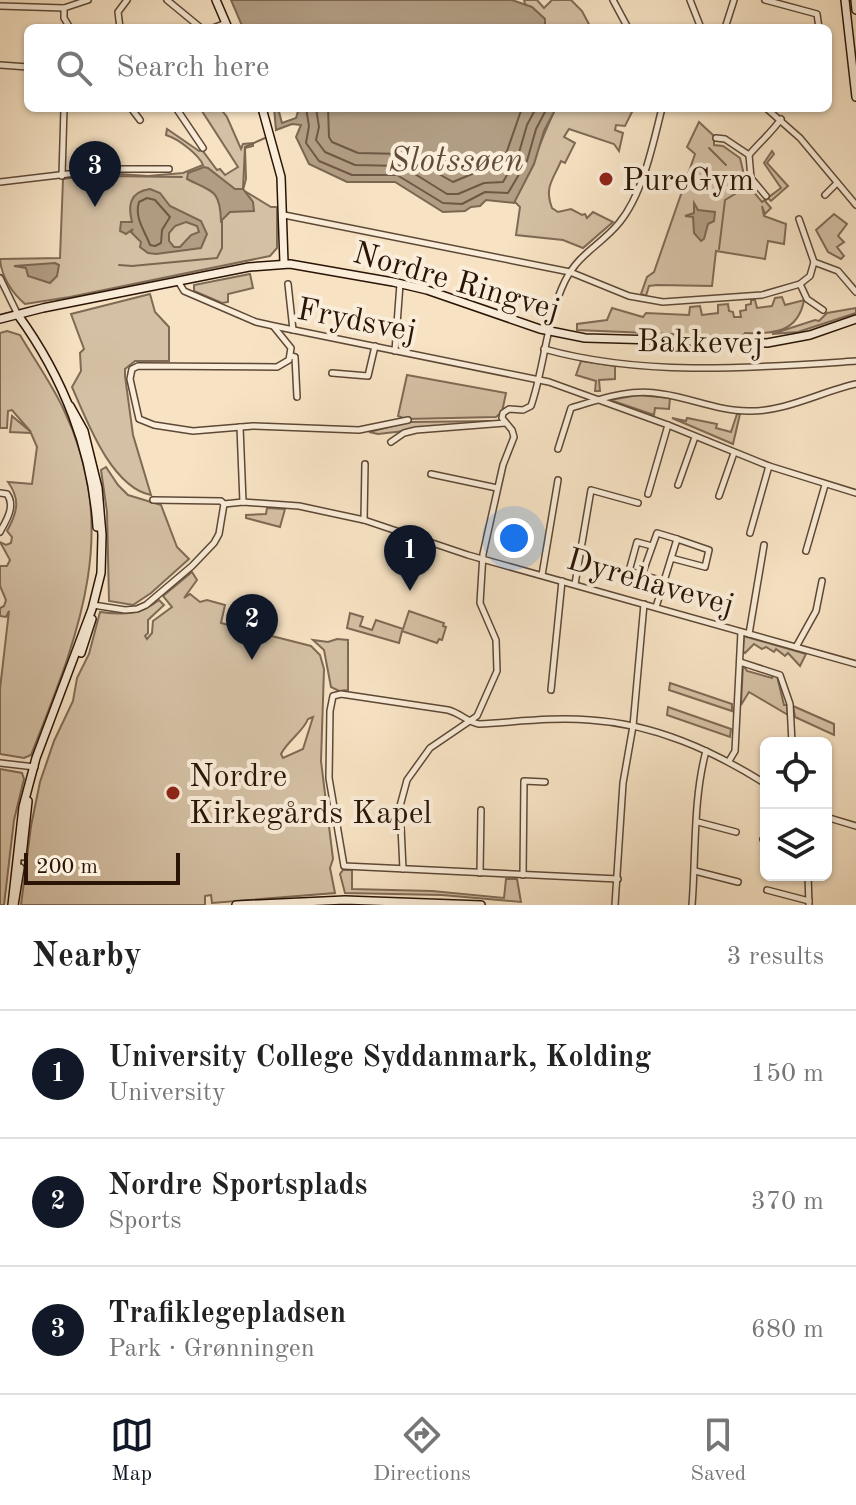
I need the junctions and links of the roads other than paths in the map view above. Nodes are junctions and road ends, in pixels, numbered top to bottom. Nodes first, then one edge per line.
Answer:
1 (88, 0) edge
2 (127, 0) edge
3 (167, 0) edge
4 (216, 0) edge
5 (613, 0) edge
6 (690, 0) edge
7 (734, 0) edge
8 (765, 0) edge
9 (845, 0) edge
10 (855, 0) edge
11 (776, 2) edge
12 (0, 6) edge
13 (64, 8) junction
14 (856, 10) edge
15 (68, 24) edge
16 (120, 24) edge
17 (196, 24) edge
18 (227, 24) edge
19 (626, 24) edge
20 (699, 24) edge
21 (726, 24) edge
22 (818, 24) edge
23 (0, 65) edge
24 (24, 67) edge
25 (856, 97) edge
26 (64, 112) edge
27 (134, 112) edge
28 (179, 112) edge
29 (263, 112) edge
30 (661, 112) edge
31 (771, 112) edge
32 (781, 119) junction
33 (140, 120) dead end
34 (716, 138) dead end
35 (203, 148) dead end
36 (749, 155) junction
37 (169, 169) dead end
38 (62, 176) junction
39 (0, 182) edge
40 (837, 183) junction
41 (825, 195) dead end
42 (766, 196) dead end
43 (856, 205) edge
44 (284, 215) junction
45 (799, 219) dead end
46 (814, 262) junction
47 (284, 263) junction
48 (570, 272) junction
49 (0, 278) edge
50 (178, 281) junction
51 (288, 284) dead end
52 (400, 284) junction
53 (800, 284) junction
54 (856, 292) edge
55 (823, 310) dead end
56 (18, 315) junction
57 (0, 319) edge
58 (856, 319) edge
59 (274, 326) junction
60 (293, 330) junction
61 (548, 332) junction
62 (375, 346) junction
63 (544, 349) junction
64 (395, 351) junction
65 (291, 356) junction
66 (856, 361) edge
67 (332, 373) dead end
68 (538, 379) junction
69 (856, 384) edge
70 (297, 397) dead end
71 (597, 399) junction
72 (408, 420) dead end
73 (505, 423) junction
74 (668, 425) junction
75 (240, 427) junction
76 (695, 437) junction
77 (391, 442) dead end
78 (558, 449) dead end
79 (734, 453) junction
80 (365, 464) dead end
81 (769, 466) junction
82 (431, 474) dead end
83 (558, 480) dead end
84 (678, 485) dead end
85 (825, 485) junction
86 (497, 488) junction
87 (0, 493) edge
88 (856, 493) edge
89 (648, 494) dead end
90 (719, 496) dead end
91 (153, 500) dead end
92 (243, 502) junction
93 (638, 503) dead end
94 (224, 504) junction
95 (2, 520) edge
96 (364, 520) junction
97 (0, 532) edge
98 (750, 533) dead end
99 (677, 539) junction
100 (764, 545) dead end
101 (652, 546) junction
102 (806, 551) dead end
103 (671, 558) junction
104 (483, 559) junction
105 (542, 575) junction
106 (642, 575) junction
107 (562, 581) junction
108 (664, 581) junction
109 (822, 581) dead end
110 (575, 584) junction
111 (644, 604) junction
112 (93, 607) junction
113 (656, 607) junction
114 (741, 632) junction
115 (749, 634) junction
116 (796, 647) junction
117 (740, 662) junction
118 (856, 664) edge
119 (551, 690) dead end
120 (471, 722) junction
121 (633, 726) junction
122 (792, 737) edge
123 (706, 751) junction
124 (729, 761) junction
125 (0, 763) edge
126 (36, 765) junction
127 (760, 780) edge
128 (545, 782) dead end
129 (481, 810) dead end
130 (832, 819) edge
131 (698, 822) junction
132 (856, 826) edge
133 (736, 832) dead end
134 (403, 869) junction
135 (695, 871) junction
136 (480, 873) junction
137 (523, 875) junction
138 (618, 879) junction
139 (808, 881) edge
140 (738, 882) dead end
141 (767, 890) dead end
142 (809, 903) edge
143 (13, 905) edge
144 (236, 905) edge
145 (481, 905) edge
146 (615, 905) edge
147 (692, 905) edge

1 - 13 street
2 - 16 street
3 - 17 street
4 - 18 main road
5 - 19 street
6 - 20 street
7 - 21 street
8 - 11 street
9 - 25 main road
10 - 14 main road
11 - 22 street
12 - 13 street
13 - 15 street
23 - 24 street
26 - 38 street
27 - 33 street
28 - 35 street
29 - 44 main road
30 - 48 street
31 - 32 street
32 - 36 street
32 - 40 street
34 - 36 street
36 - 42 street
37 - 38 street
38 - 39 street
40 - 41 street
40 - 43 street
44 - 47 main road
44 - 48 street
45 - 46 street
46 - 53 street
46 - 54 street
47 - 50 main road, Nordre Ringvej
47 - 52 main road, Nordre Ringvej
48 - 53 street
48 - 61 street
49 - 56 street
50 - 56 main road, Nordre Ringvej
50 - 59 street, Frydsvej
51 - 60 street
52 - 61 main road, Nordre Ringvej
52 - 64 street
53 - 55 street
56 - 57 main road, Nordre Ringvej
56 - 112 main road
58 - 61 main road, Nordre Ringvej
59 - 60 street, Frydsvej
59 - 65 street
60 - 62 street, Frydsvej
61 - 63 street
62 - 64 street, Frydsvej
62 - 67 street
63 - 66 street, Bakkevej
63 - 68 street
64 - 68 street, Frydsvej
65 - 70 street
65 - 75 street
68 - 71 street, Frydsvej
68 - 73 street
69 - 71 street
71 - 74 street, Frydsvej
71 - 78 street
72 - 75 street
73 - 77 street
73 - 86 street
74 - 76 street, Frydsvej
74 - 89 street
75 - 92 street
76 - 79 street, Frydsvej
76 - 84 street
79 - 81 street, Frydsvej
79 - 90 street
80 - 96 street
81 - 85 street, Frydsvej
81 - 98 street
82 - 86 street
83 - 105 street
85 - 88 street, Frydsvej
85 - 102 street
86 - 104 street
87 - 95 street
91 - 94 street, Dyrehavevej
92 - 94 street, Dyrehavevej
92 - 96 street, Dyrehavevej
93 - 110 street
94 - 112 street
95 - 97 street
96 - 104 street, Dyrehavevej
99 - 101 street
99 - 103 street
99 - 103 street
100 - 115 street
101 - 106 street
101 - 106 street
103 - 108 street
104 - 105 street, Dyrehavevej
104 - 120 street
105 - 107 street, Dyrehavevej
106 - 108 street
107 - 110 street, Dyrehavevej
107 - 119 street
108 - 113 street
109 - 116 street
110 - 111 street, Dyrehavevej
111 - 113 street, Dyrehavevej
111 - 121 street
112 - 126 main road
113 - 114 street, Dyrehavevej
114 - 115 street, Dyrehavevej
114 - 117 street
115 - 116 street, Dyrehavevej
116 - 118 street, Dyrehavevej
117 - 122 street
117 - 124 street
120 - 121 street
120 - 134 street
120 - 134 street
121 - 123 street
121 - 138 street
123 - 124 street
123 - 131 street
124 - 127 street
125 - 126 street
126 - 143 main road
128 - 137 street
129 - 136 street
130 - 132 street
131 - 133 street
131 - 135 street
134 - 136 street
135 - 140 street
135 - 147 street
136 - 137 street
137 - 138 street
138 - 146 street
139 - 142 street
141 - 142 street
144 - 145 main road

